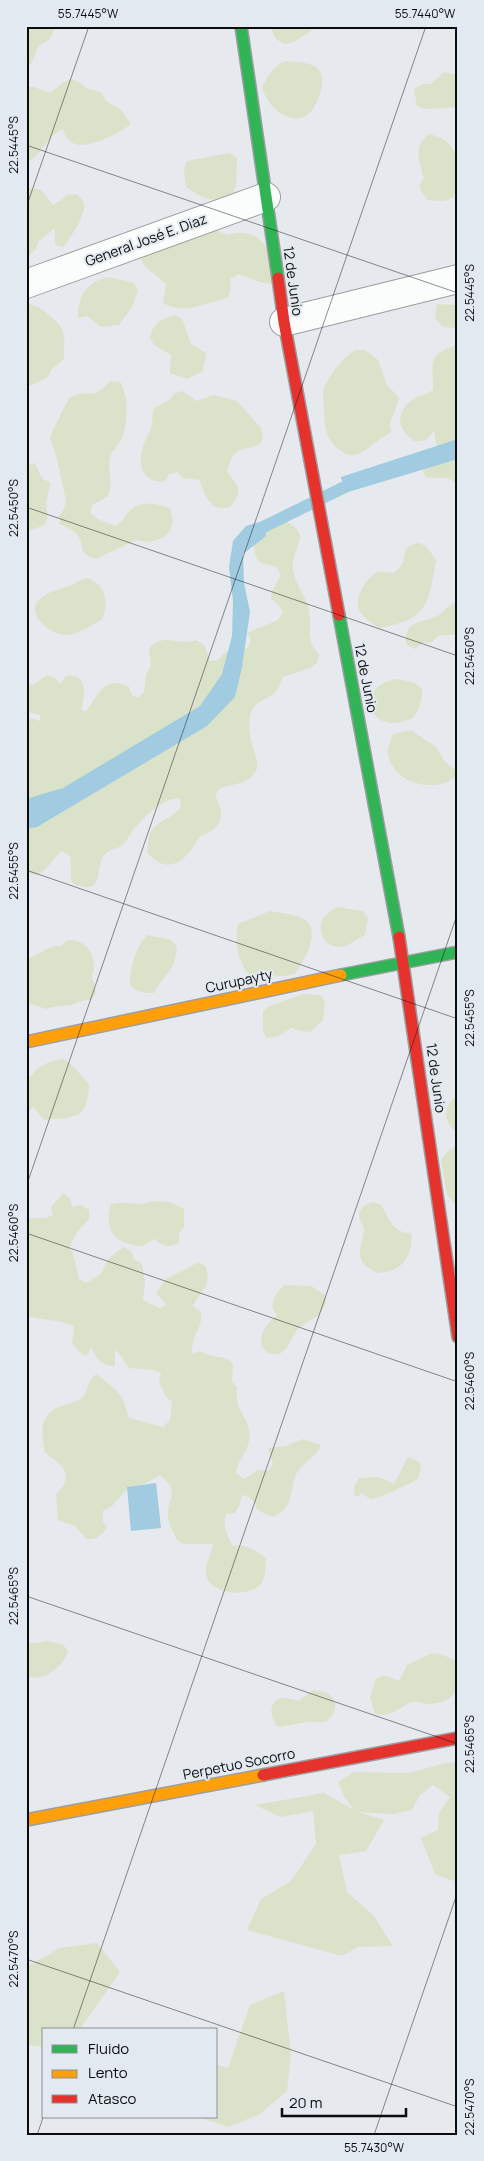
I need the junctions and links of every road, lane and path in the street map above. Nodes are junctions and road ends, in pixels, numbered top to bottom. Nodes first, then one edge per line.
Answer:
1 (241, 26) edge
2 (266, 197) junction
3 (458, 279) edge
4 (26, 284) edge
5 (284, 322) junction
6 (458, 952) edge
7 (404, 962) junction
8 (26, 1042) edge
9 (458, 1337) edge
10 (458, 1738) edge
11 (26, 1820) edge

1 - 2 street, 12 de Junio
2 - 4 street, General José E. Diaz
2 - 5 street, 12 de Junio
3 - 5 street
5 - 7 street, 12 de Junio
6 - 7 street, Curupayty
7 - 8 street, Curupayty
7 - 9 street, 12 de Junio
10 - 11 street, Perpetuo Socorro

